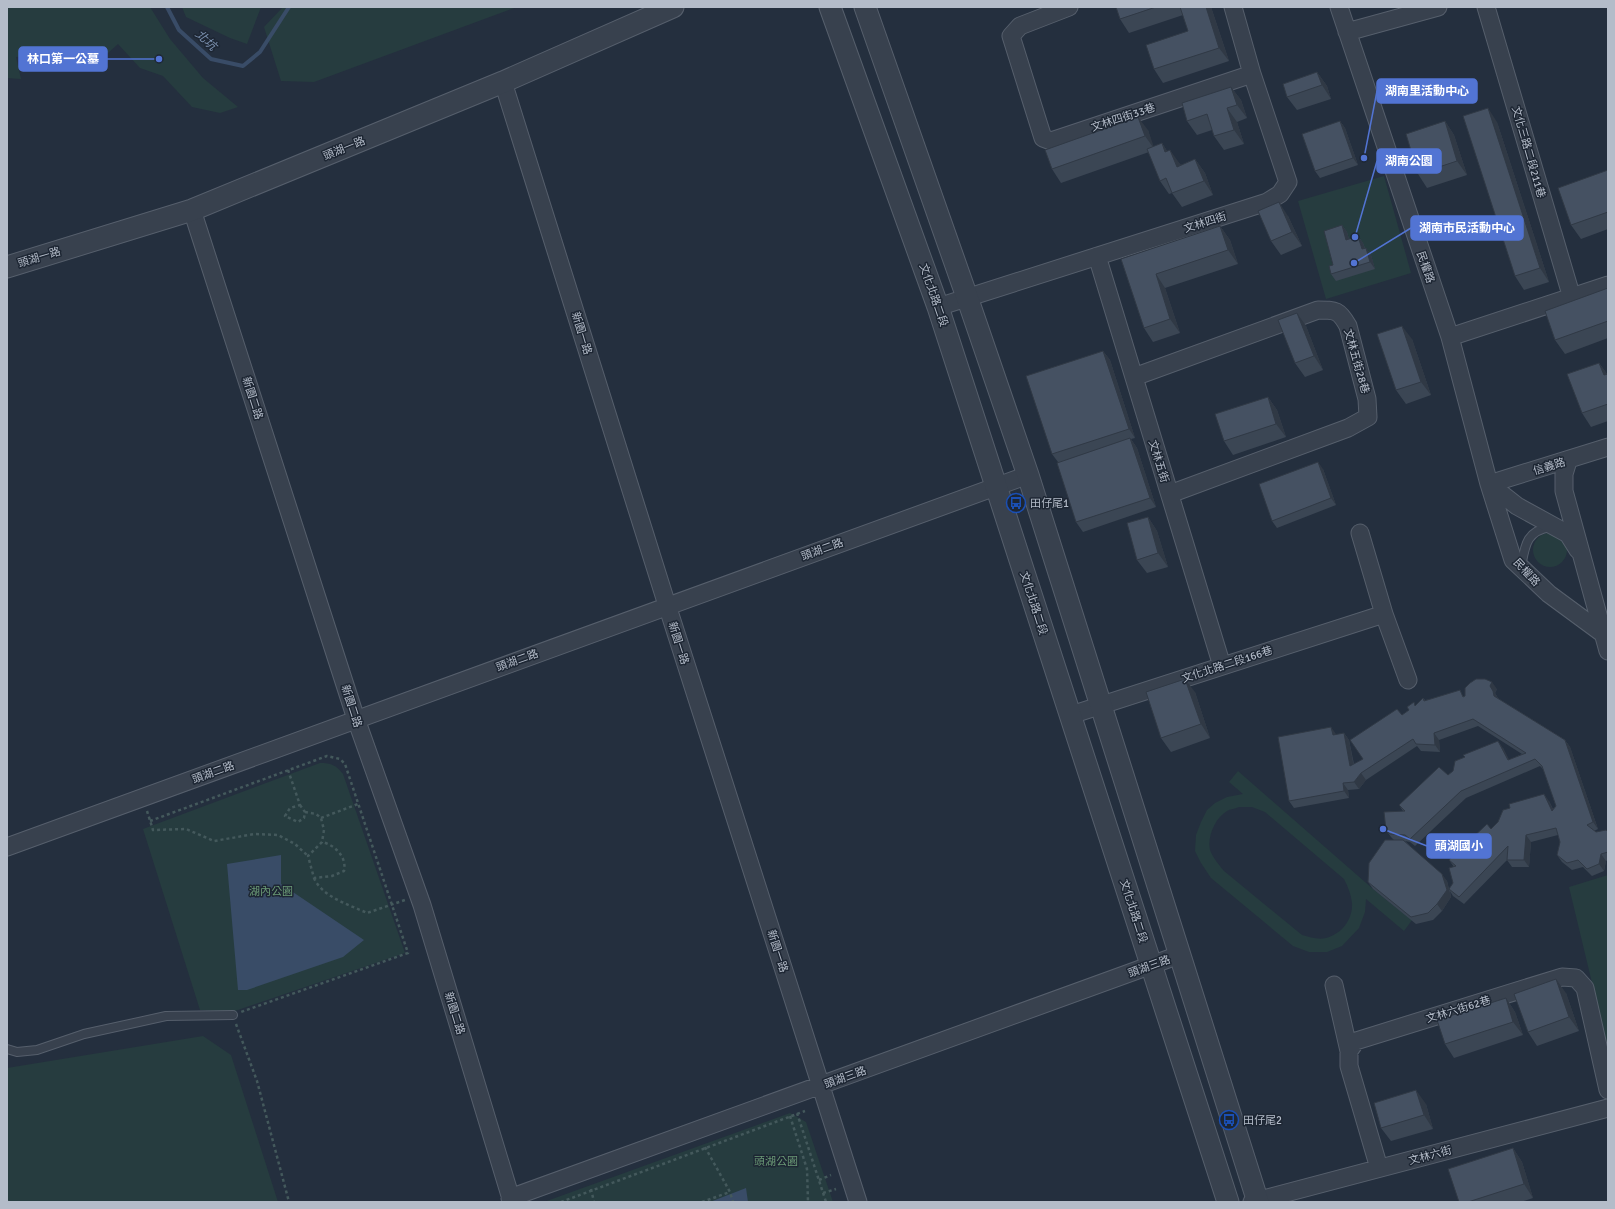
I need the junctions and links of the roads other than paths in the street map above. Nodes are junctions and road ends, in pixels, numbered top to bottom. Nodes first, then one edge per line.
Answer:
1 (673, 7) edge
2 (830, 7) edge
3 (865, 7) edge
4 (1069, 7) edge
5 (1233, 7) edge
6 (1339, 7) edge
7 (1438, 7) edge
8 (1486, 7) edge
9 (1347, 32) junction
10 (1252, 74) junction
11 (503, 82) junction
12 (192, 210) junction
13 (1097, 256) junction
14 (7, 267) edge
15 (1608, 286) edge
16 (967, 297) junction
17 (1572, 298) junction
18 (938, 307) junction
19 (1450, 337) junction
20 (1134, 377) junction
21 (1608, 447) edge
22 (1568, 461) junction
23 (1028, 475) junction
24 (1489, 484) junction
25 (997, 486) junction
26 (1170, 494) junction
27 (1553, 527) junction
28 (1360, 533) dead end
29 (1583, 558) junction
30 (1521, 567) junction
31 (667, 605) junction
32 (1384, 614) junction
33 (1605, 632) edge
34 (1608, 652) edge
35 (1222, 666) junction
36 (1408, 680) dead end
37 (1100, 706) junction
38 (1071, 715) junction
39 (356, 719) junction
40 (7, 847) edge
41 (1179, 955) junction
42 (1152, 965) junction
43 (1334, 985) dead end
44 (233, 1015) road end
45 (7, 1049) edge
46 (1350, 1051) junction
47 (820, 1086) junction
48 (1608, 1090) edge
49 (1608, 1108) edge
50 (1379, 1168) junction
51 (511, 1200) edge
52 (858, 1202) edge
53 (1228, 1202) edge
54 (1256, 1202) edge

1 - 11 street, 頭湖一路
2 - 18 street, 文化北路二段
3 - 16 street
4 - 10 street, 文林四街33巷
5 - 10 street, 文林四街
6 - 9 street, 民權路
7 - 9 street
8 - 17 street, 文化三路二段211巷
9 - 19 street, 民權路
10 - 13 street, 文林四街
11 - 12 street, 頭湖一路
11 - 31 street, 新園一路
12 - 14 street, 頭湖一路
12 - 39 street, 新園二路
13 - 16 street, 文林四街
13 - 20 street, 文林五街
15 - 17 street
16 - 18 street, 文林四街
16 - 23 street
17 - 19 street
18 - 25 street, 文化北路二段
19 - 24 street, 民權路
20 - 26 street, 文林五街
20 - 26 street, 文林五街28巷
21 - 22 street, 信義路
22 - 24 street, 信義路
22 - 29 street
23 - 25 street, 頭湖二路
23 - 37 street
24 - 27 street
24 - 30 street, 民權路
25 - 31 street, 頭湖二路
25 - 38 street, 文化北路二段
26 - 35 street, 文林五街
27 - 29 street
27 - 30 lane
28 - 32 street
29 - 33 street
30 - 33 street, 民權路
31 - 39 street, 頭湖二路
31 - 47 street, 新園一路
32 - 35 street, 文化北路二段166巷
32 - 36 street
33 - 34 street
35 - 37 street, 文化北路二段166巷
37 - 38 street, 文化北路二段166巷
37 - 41 street
38 - 42 street, 文化北路二段
39 - 40 street, 頭湖二路
39 - 51 street, 新園二路
41 - 42 street, 頭湖三路
41 - 54 street
42 - 47 street, 頭湖三路
42 - 53 street, 文化北路二段
43 - 46 street
44 - 45 lane
46 - 48 street, 文林六街62巷
46 - 50 street
47 - 51 street, 頭湖三路
47 - 52 street, 新園一路
49 - 50 street, 文林六街
50 - 54 street, 文林六街

